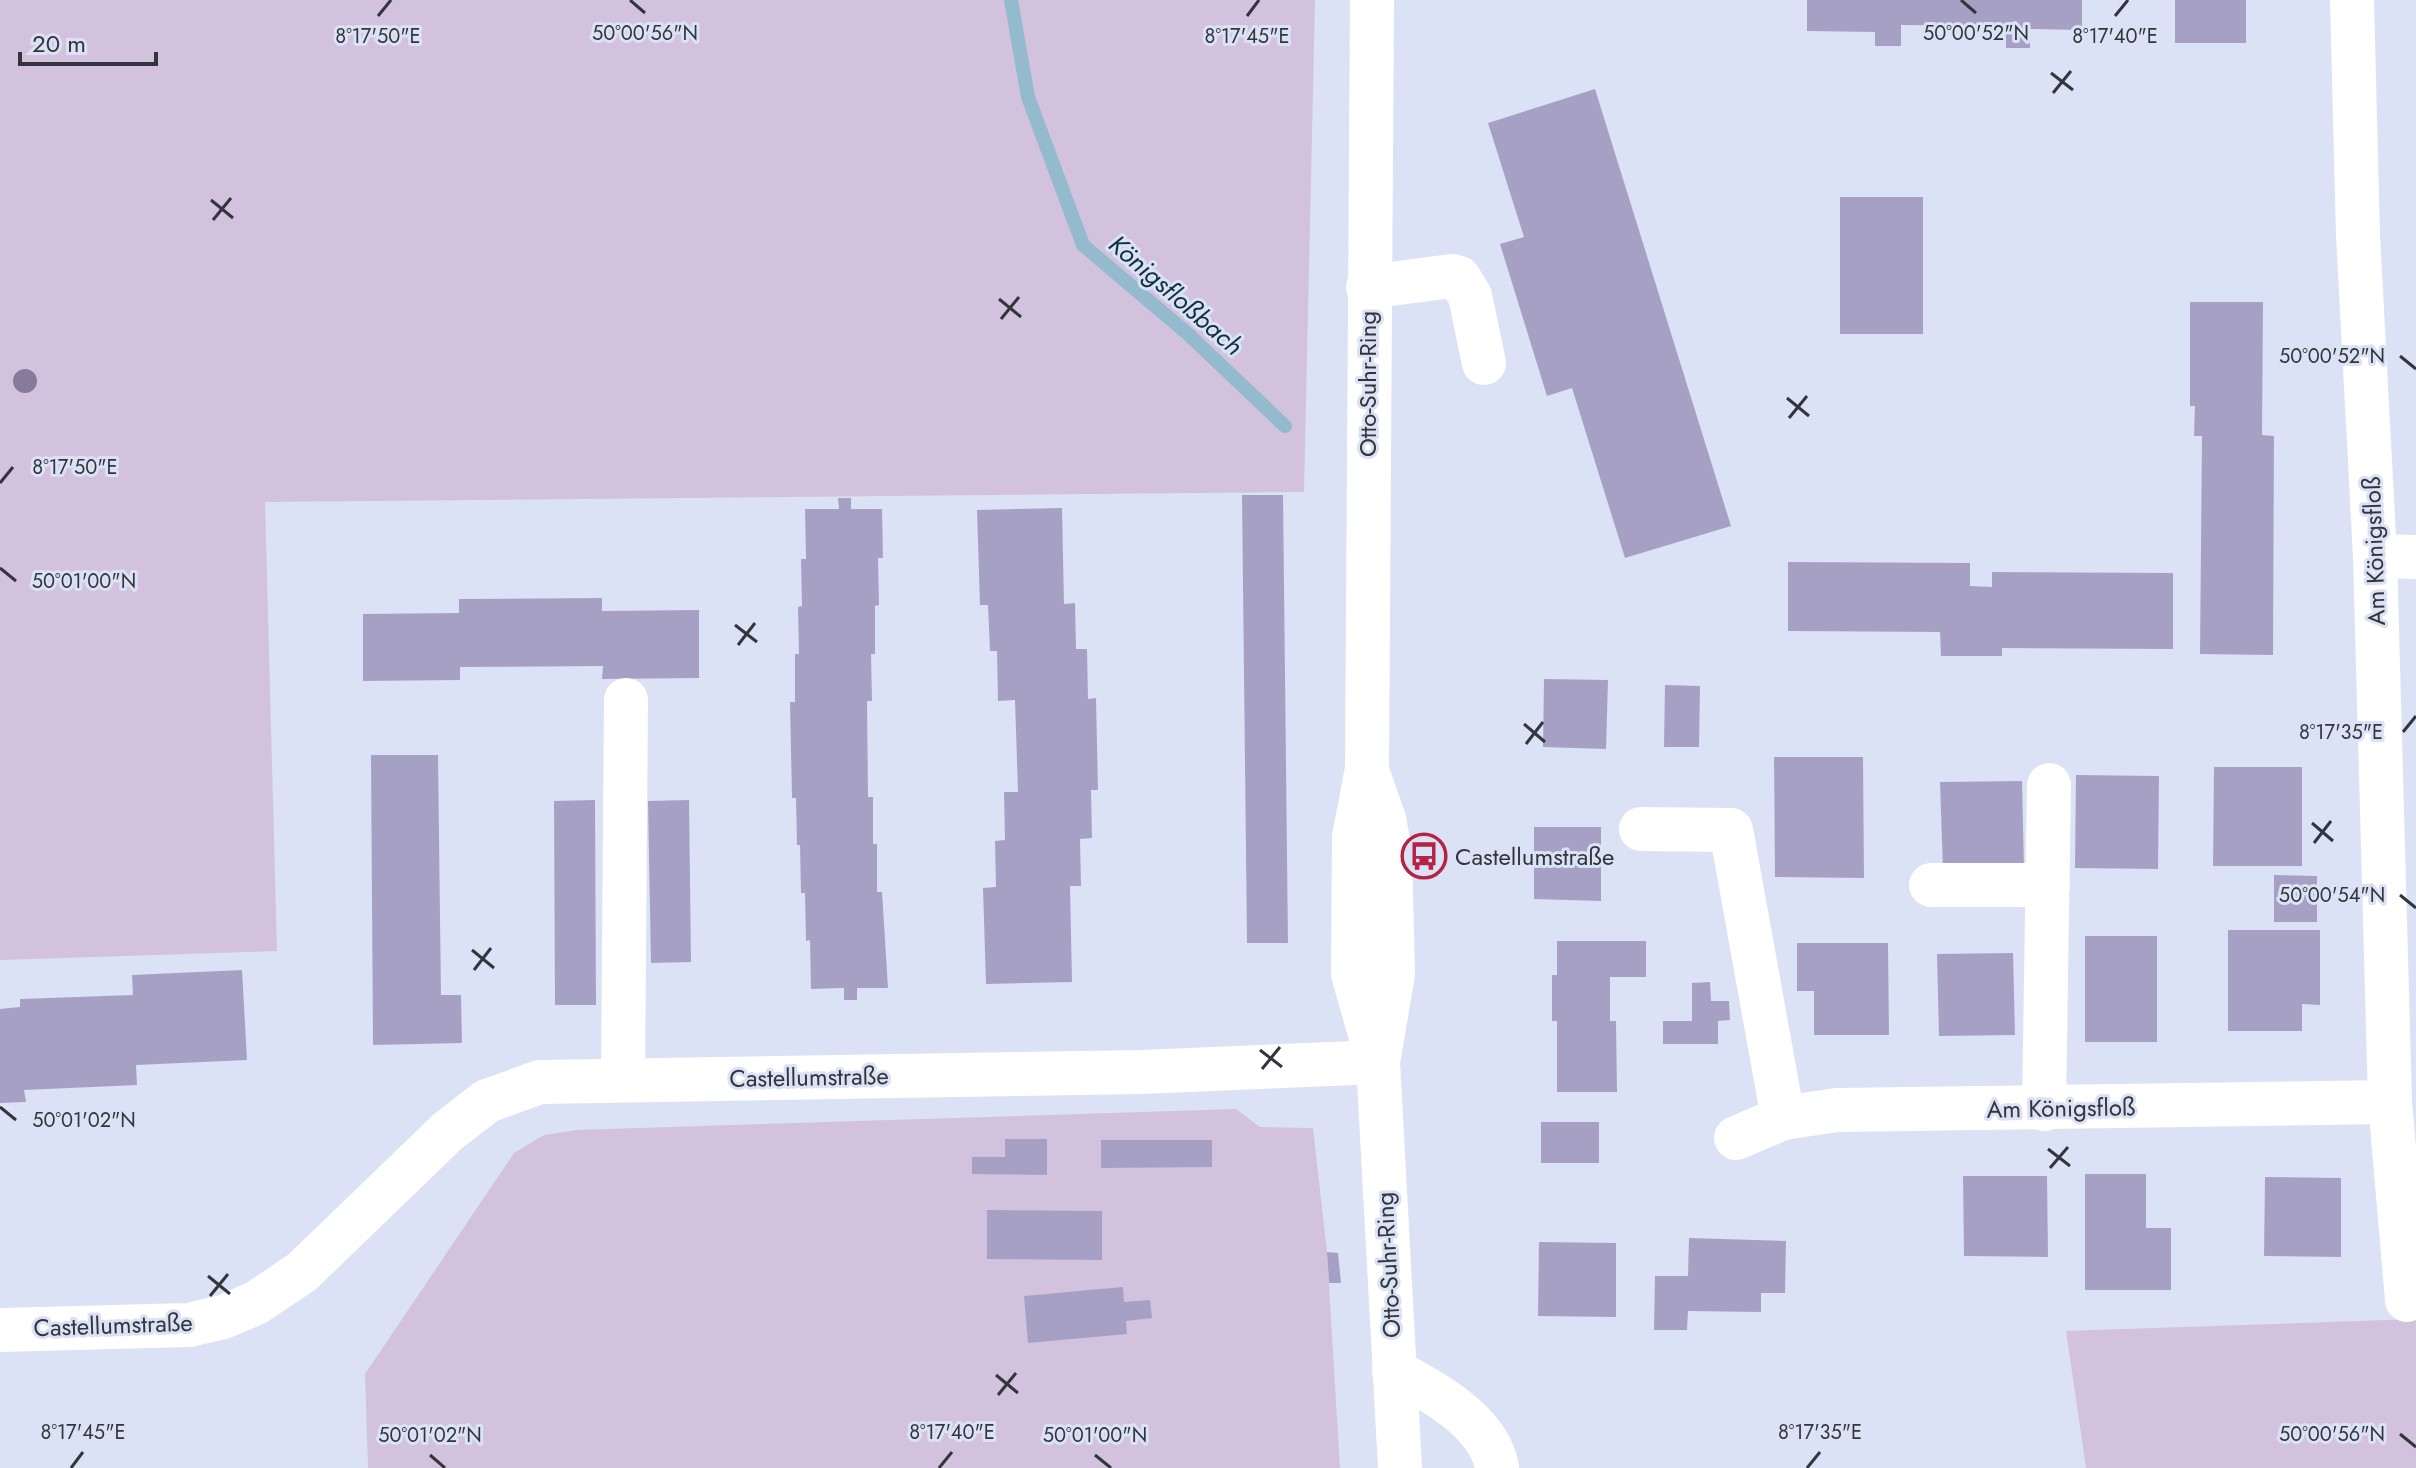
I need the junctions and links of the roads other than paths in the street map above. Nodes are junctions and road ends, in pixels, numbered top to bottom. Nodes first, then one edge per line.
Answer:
1 (1372, 0) edge
2 (2352, 0) edge
3 (1368, 287) junction
4 (1484, 363) dead end
5 (2396, 557) edge
6 (626, 700) dead end
7 (2049, 785) dead end
8 (1641, 829) dead end
9 (1931, 885) dead end
10 (2048, 885) junction
11 (1378, 1062) junction
12 (623, 1079) junction
13 (2390, 1102) junction
14 (2044, 1109) junction
15 (1783, 1118) junction
16 (1736, 1138) dead end
17 (2407, 1300) dead end
18 (0, 1330) edge
19 (1394, 1371) junction
20 (1400, 1468) edge
21 (1497, 1468) edge

1 - 3 street, Otto-Suhr-Ring
2 - 5 street, Am Königsfloß
3 - 4 street
3 - 11 street, Otto-Suhr-Ring
5 - 13 street, Am Königsfloß
6 - 12 street
7 - 10 street
8 - 15 street
9 - 10 street
10 - 14 street
11 - 12 street, Castellumstraße
11 - 19 street, Otto-Suhr-Ring
12 - 18 street, Castellumstraße
13 - 14 street, Am Königsfloß
13 - 17 street, Am Königsfloß
14 - 15 street, Am Königsfloß
15 - 16 street, Am Königsfloß
19 - 20 street, Otto-Suhr-Ring
19 - 21 street

